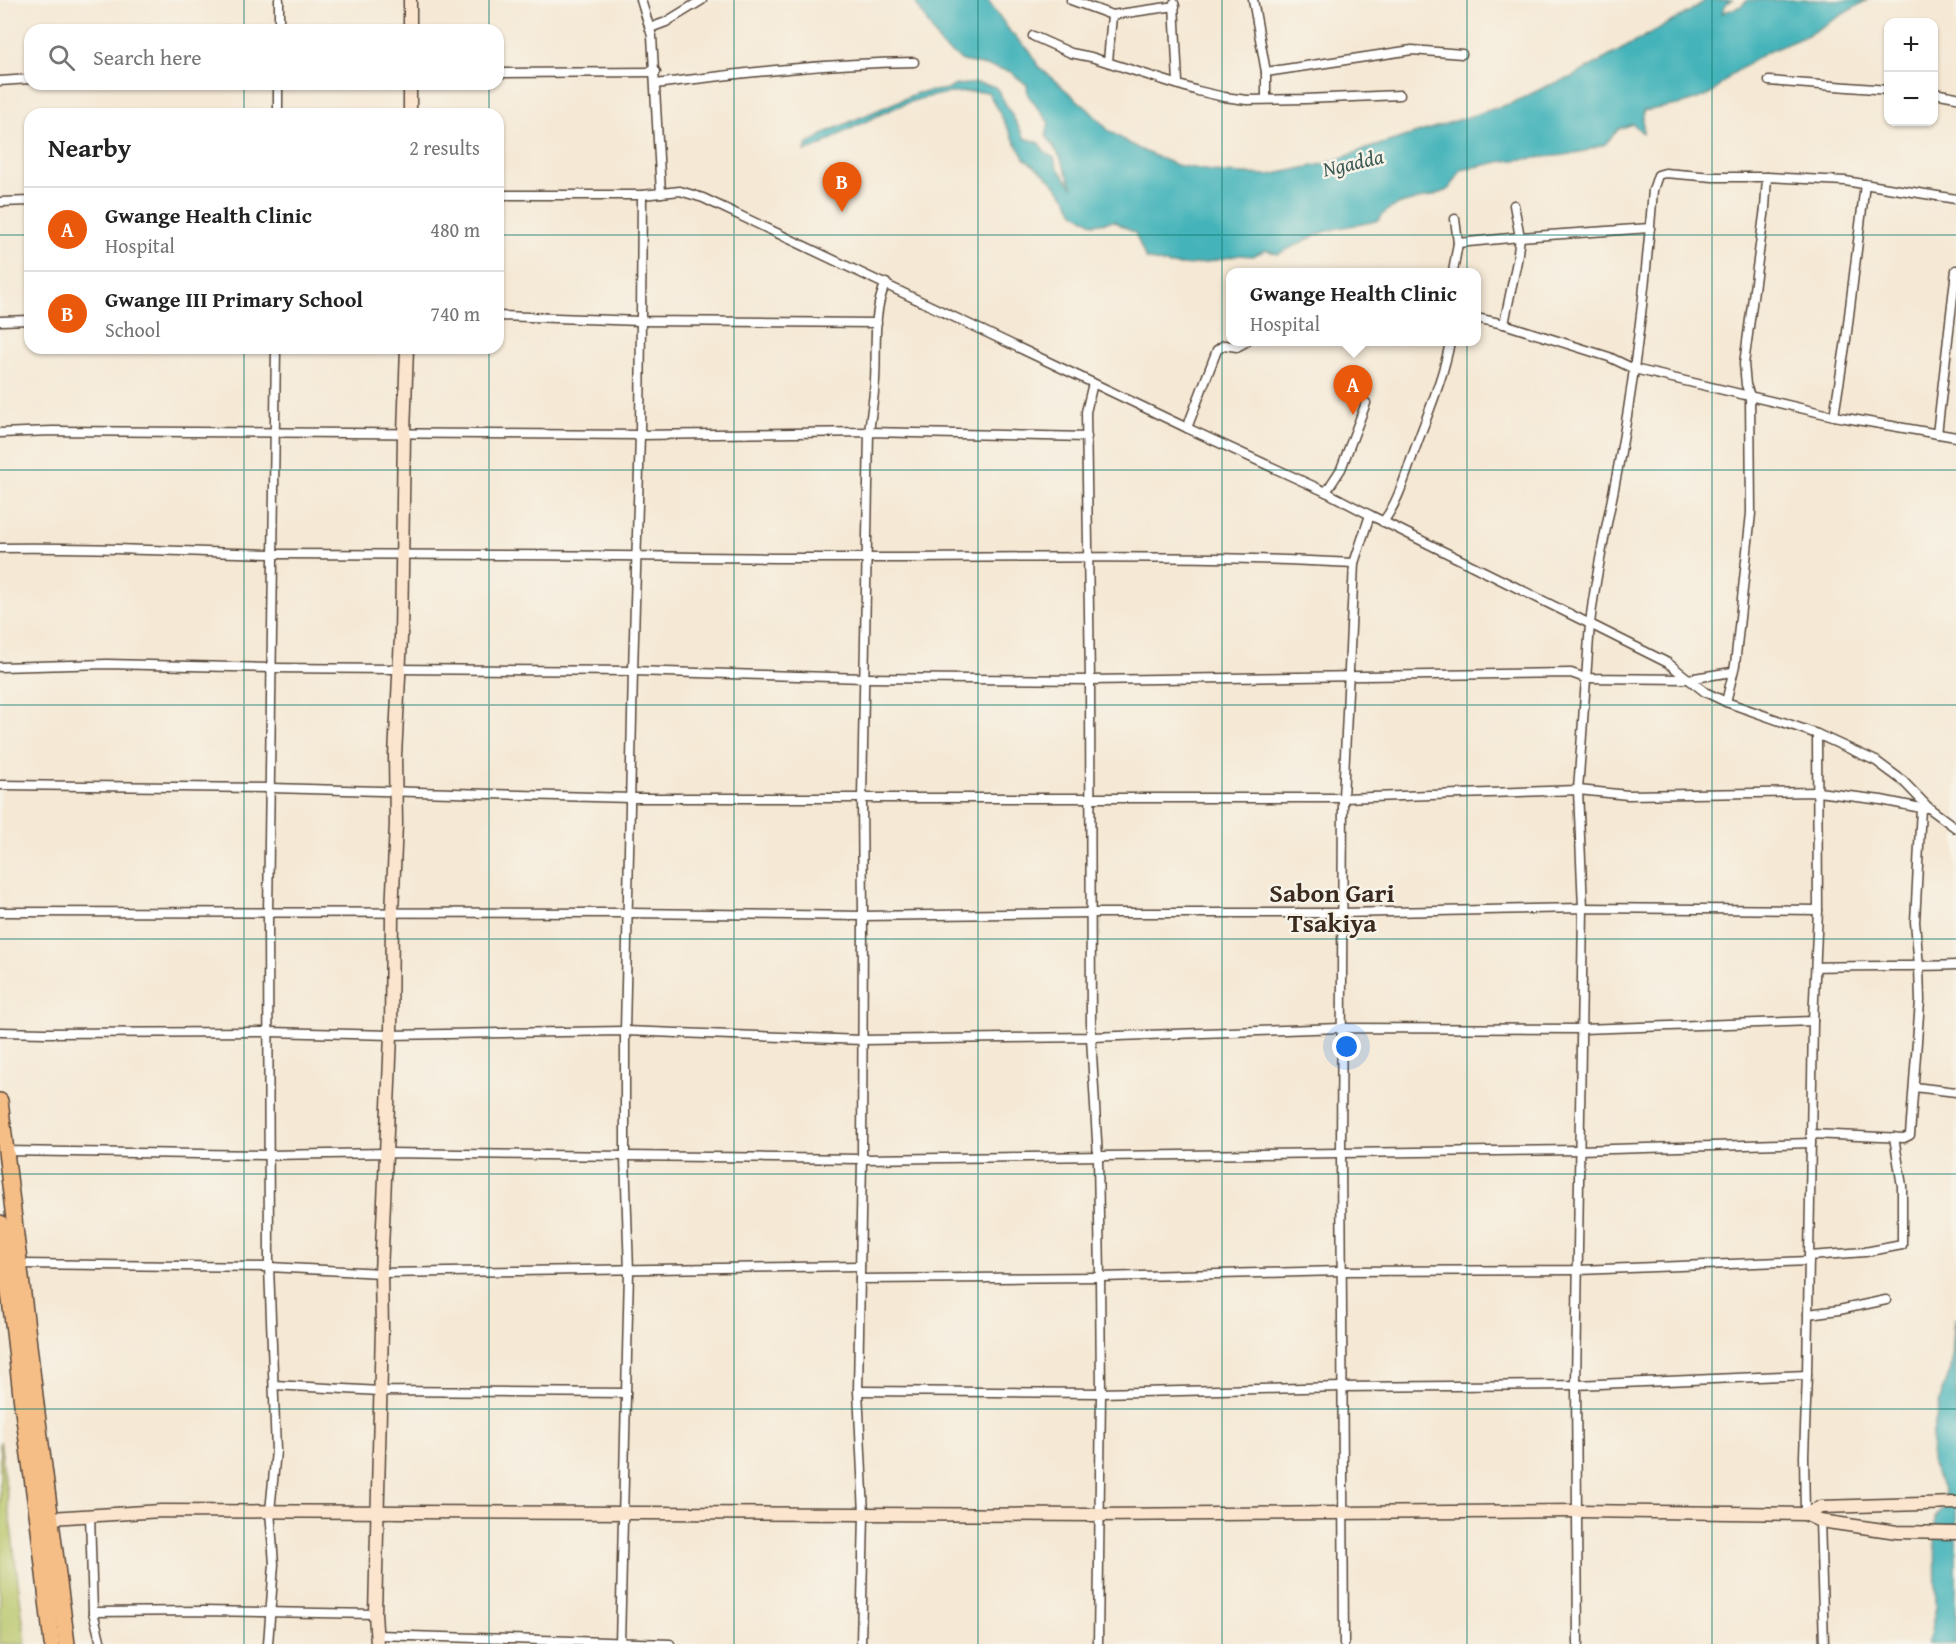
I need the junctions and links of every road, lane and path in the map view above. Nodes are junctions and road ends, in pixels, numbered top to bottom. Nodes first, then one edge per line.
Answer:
1 (279, 0) edge
2 (410, 0) edge
3 (641, 0) edge
4 (702, 0) edge
5 (1071, 0) edge
6 (1253, 0) edge
7 (1174, 3) edge
8 (1112, 15) junction
9 (279, 24) edge
10 (410, 24) edge
11 (650, 28) junction
12 (1033, 36) dead end
13 (1462, 54) dead end
14 (914, 62) dead end
15 (1108, 62) junction
16 (656, 72) junction
17 (1266, 72) junction
18 (504, 73) edge
19 (24, 79) edge
20 (0, 81) edge
21 (1769, 81) dead end
22 (1178, 83) junction
23 (656, 84) junction
24 (278, 90) edge
25 (410, 90) edge
26 (1884, 90) edge
27 (1938, 94) edge
28 (1400, 95) dead end
29 (1956, 97) edge
30 (1266, 99) junction
31 (278, 108) edge
32 (410, 108) edge
33 (1767, 177) junction
34 (1866, 184) junction
35 (661, 193) junction
36 (504, 195) edge
37 (642, 195) junction
38 (1956, 199) edge
39 (24, 201) edge
40 (0, 202) edge
41 (1514, 205) dead end
42 (1455, 219) dead end
43 (1650, 228) junction
44 (1520, 237) junction
45 (1458, 243) junction
46 (1454, 268) edge
47 (1956, 270) edge
48 (886, 283) junction
49 (504, 316) edge
50 (1481, 319) edge
51 (24, 320) edge
52 (0, 321) edge
53 (640, 321) junction
54 (877, 323) junction
55 (1504, 324) junction
56 (1226, 345) edge
57 (1449, 346) edge
58 (276, 354) edge
59 (407, 354) edge
60 (1634, 369) junction
61 (1093, 383) junction
62 (1750, 396) junction
63 (1366, 403) dead end
64 (1834, 416) junction
65 (1187, 428) junction
66 (869, 432) junction
67 (0, 433) edge
68 (275, 433) junction
69 (404, 433) junction
70 (1937, 434) junction
71 (640, 435) junction
72 (1086, 437) junction
73 (1956, 437) edge
74 (1326, 492) junction
75 (1370, 515) junction
76 (1383, 522) junction
77 (0, 548) edge
78 (272, 554) junction
79 (403, 555) junction
80 (637, 555) junction
81 (1088, 556) junction
82 (868, 558) junction
83 (1354, 563) junction
84 (1590, 624) junction
85 (0, 667) edge
86 (271, 668) junction
87 (400, 669) junction
88 (633, 670) junction
89 (1732, 672) junction
90 (1349, 675) junction
91 (865, 678) junction
92 (1586, 678) junction
93 (1688, 679) junction
94 (1090, 680) junction
95 (1726, 702) junction
96 (1817, 734) junction
97 (0, 785) edge
98 (271, 788) junction
99 (1578, 790) junction
100 (396, 792) junction
101 (1818, 792) junction
102 (631, 798) junction
103 (862, 798) junction
104 (1343, 798) junction
105 (1091, 799) junction
106 (1925, 808) junction
107 (1956, 828) edge
108 (1583, 908) junction
109 (1818, 910) junction
110 (0, 912) edge
111 (268, 913) junction
112 (392, 913) junction
113 (629, 913) junction
114 (1090, 913) junction
115 (1342, 913) junction
116 (863, 916) junction
117 (1956, 965) edge
118 (1919, 966) junction
119 (1816, 968) junction
120 (1813, 1021) junction
121 (1341, 1028) junction
122 (1582, 1029) junction
123 (625, 1031) junction
124 (0, 1032) edge
125 (269, 1032) junction
126 (391, 1035) junction
127 (1091, 1037) junction
128 (862, 1040) junction
129 (1914, 1087) junction
130 (1956, 1092) edge
131 (0, 1101) edge
132 (1894, 1137) junction
133 (1811, 1139) junction
134 (1579, 1150) junction
135 (6, 1151) junction
136 (1341, 1152) junction
137 (387, 1153) junction
138 (269, 1155) junction
139 (625, 1157) junction
140 (1098, 1158) junction
141 (862, 1159) junction
142 (0, 1223) edge
143 (1809, 1258) junction
144 (21, 1264) junction
145 (860, 1266) junction
146 (269, 1267) junction
147 (629, 1270) junction
148 (1579, 1270) junction
149 (1341, 1271) junction
150 (381, 1273) junction
151 (1100, 1277) junction
152 (860, 1279) junction
153 (1886, 1300) dead end
154 (1808, 1314) junction
155 (1807, 1376) junction
156 (274, 1385) junction
157 (1576, 1386) junction
158 (1342, 1387) junction
159 (380, 1391) junction
160 (858, 1391) junction
161 (1101, 1393) junction
162 (626, 1394) junction
163 (1956, 1503) edge
164 (270, 1511) junction
165 (1578, 1511) junction
166 (378, 1512) junction
167 (624, 1513) junction
168 (1342, 1513) junction
169 (864, 1514) junction
170 (1805, 1514) junction
171 (90, 1515) junction
172 (1098, 1515) junction
173 (45, 1519) junction
174 (1820, 1521) junction
175 (1956, 1533) edge
176 (93, 1612) junction
177 (271, 1614) junction
178 (375, 1614) junction
179 (376, 1639) edge
180 (620, 1643) edge
181 (52, 1644) edge
182 (67, 1644) edge
183 (101, 1644) edge
184 (268, 1644) edge
185 (670, 1644) edge
186 (861, 1644) edge
187 (1098, 1644) edge
188 (1344, 1644) edge
189 (1578, 1644) edge
190 (1824, 1644) edge

1 - 9 street
2 - 10 main road
3 - 11 street
4 - 11 street
5 - 8 street
6 - 17 street
7 - 8 street
7 - 22 street
8 - 15 street
11 - 16 street
12 - 15 street
13 - 17 street
14 - 23 street
15 - 22 street
16 - 18 street
16 - 23 street
17 - 30 street
19 - 20 street
21 - 26 street
22 - 30 street
23 - 35 street
24 - 31 street
25 - 32 main road
27 - 29 street
28 - 30 street
33 - 34 street
33 - 43 street
33 - 62 street
34 - 38 street
34 - 64 street
35 - 37 street
35 - 48 street
36 - 37 street
37 - 53 street
39 - 40 street
41 - 44 street
42 - 45 street
43 - 44 street
43 - 60 street
44 - 45 street
44 - 55 street
45 - 46 street
47 - 70 street
48 - 54 street
48 - 61 street
49 - 53 street
50 - 55 street
51 - 52 street
53 - 54 street
53 - 71 street
54 - 66 street
55 - 60 street
56 - 65 street
57 - 76 street
58 - 68 street
59 - 69 main road
60 - 62 street
60 - 84 street
61 - 65 street
61 - 72 street
62 - 64 street
62 - 89 street
63 - 74 street
64 - 70 street
65 - 74 street
66 - 71 street
66 - 72 street
66 - 82 street
67 - 68 street
68 - 69 street
68 - 78 street
69 - 71 street
69 - 79 main road
70 - 73 street
71 - 80 street
72 - 81 street
74 - 75 street
75 - 76 street
75 - 83 street
76 - 84 street
77 - 78 street
78 - 79 street
78 - 86 street
79 - 80 street
79 - 87 main road
80 - 82 street
80 - 88 street
81 - 82 street
81 - 83 street
81 - 94 street
82 - 91 street
83 - 90 street
84 - 92 street
84 - 93 street
85 - 86 street
86 - 87 street
86 - 98 street
87 - 88 street
87 - 100 main road
88 - 91 street
88 - 102 street
89 - 93 street
89 - 95 street
90 - 92 street
90 - 94 street
90 - 104 street
91 - 94 street
91 - 103 street
92 - 93 street
92 - 99 street
93 - 95 street
94 - 105 street
95 - 96 street
96 - 101 street
96 - 106 street
97 - 98 street
98 - 100 street
98 - 111 street
99 - 101 street
99 - 104 street
99 - 108 street
100 - 102 street
100 - 112 main road
101 - 106 street
101 - 109 street
102 - 103 street
102 - 113 street
103 - 105 street
103 - 116 street
104 - 105 street
104 - 115 street
105 - 114 street
106 - 107 street
106 - 118 street
108 - 109 street
108 - 115 street
108 - 122 street
109 - 119 street
110 - 111 street
111 - 112 street
111 - 125 street
112 - 113 street
112 - 126 main road
113 - 116 street
113 - 123 street
114 - 115 street
114 - 116 street
114 - 127 street
115 - 121 street
116 - 128 street
117 - 118 street
118 - 119 street
118 - 129 street
119 - 120 street
120 - 122 street
120 - 133 street
121 - 122 street
121 - 127 street
121 - 136 street
122 - 134 street
123 - 126 street
123 - 128 street
123 - 139 street
124 - 125 street
125 - 126 street
125 - 138 street
126 - 137 main road
127 - 128 street
127 - 140 street
128 - 141 street
129 - 130 street
129 - 132 street
131 - 135 highway
132 - 133 street
132 - 143 street
133 - 134 street
133 - 143 street
134 - 136 street
134 - 148 street
135 - 138 street
135 - 144 highway
136 - 140 street
136 - 149 street
137 - 138 street
137 - 139 street
137 - 150 main road
138 - 146 street
139 - 141 street
139 - 147 street
140 - 141 street
140 - 151 street
141 - 145 street
142 - 173 highway
143 - 148 street
143 - 154 street
144 - 146 street
144 - 173 highway
145 - 147 street
145 - 152 street
146 - 150 street
146 - 156 street
147 - 150 street
147 - 162 street
148 - 149 street
148 - 157 street
149 - 151 street
149 - 158 street
150 - 159 main road
151 - 152 street
151 - 161 street
152 - 160 street
153 - 154 street
154 - 155 street
155 - 157 street
155 - 170 street
156 - 159 street
156 - 164 street
157 - 158 street
157 - 165 street
158 - 161 street
158 - 168 street
159 - 162 street
159 - 166 main road
160 - 161 street
160 - 169 street
161 - 172 street
162 - 167 street
163 - 170 main road
164 - 166 main road
164 - 171 main road
164 - 177 street
165 - 168 main road
165 - 170 main road
165 - 189 street
166 - 167 main road
166 - 178 main road
167 - 169 main road
167 - 180 street
168 - 172 main road
168 - 188 street
169 - 172 main road
169 - 186 street
170 - 174 main road
171 - 173 main road
171 - 176 street
172 - 187 street
173 - 181 highway
173 - 182 highway
174 - 175 main road
174 - 190 street
176 - 177 street
176 - 183 street
177 - 178 street
177 - 184 street
178 - 179 main road
179 - 180 street
180 - 185 street

